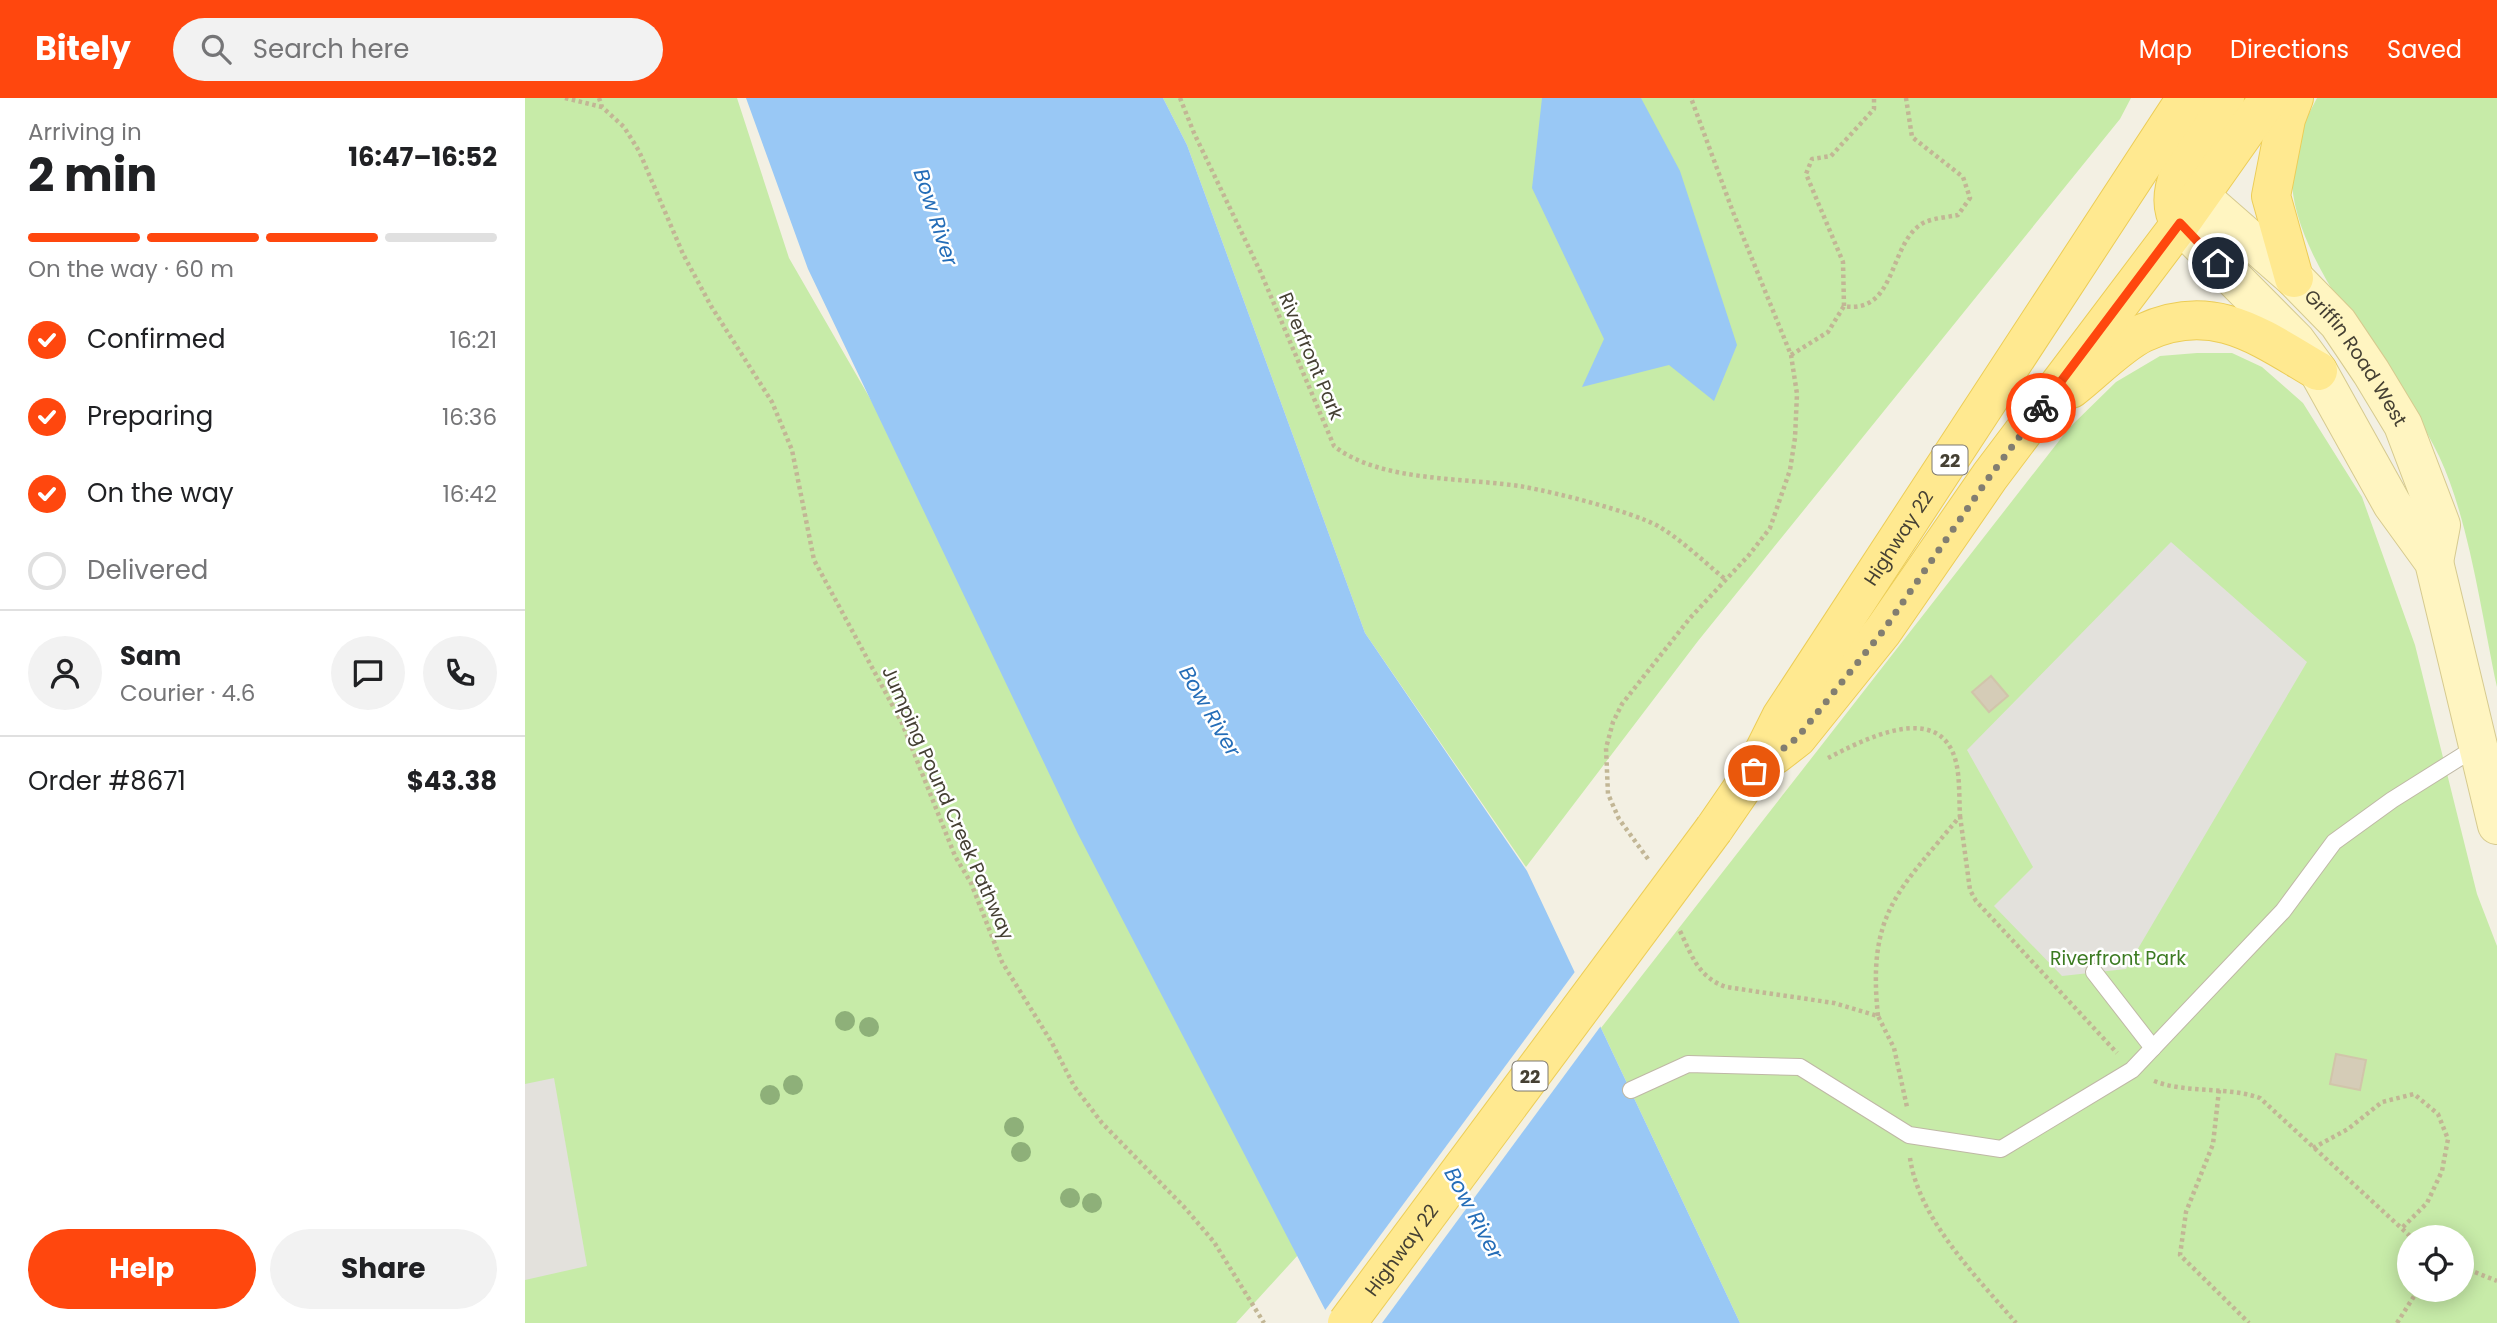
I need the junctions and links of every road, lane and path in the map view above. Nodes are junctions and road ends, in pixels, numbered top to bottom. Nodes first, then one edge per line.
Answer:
1 (565, 98) edge
2 (599, 98) edge
3 (1180, 98) edge
4 (1874, 98) edge
5 (1906, 98) edge
6 (2186, 98) edge
7 (2225, 98) edge
8 (2269, 98) edge
9 (2294, 98) edge
10 (602, 107) junction
11 (2184, 199) junction
12 (2100, 232) junction
13 (2294, 278) junction
14 (1844, 306) junction
15 (1791, 355) dead end
16 (2318, 372) junction
17 (2036, 416) junction
18 (2434, 562) junction
19 (1725, 579) dead end
20 (2478, 746) junction
21 (1820, 764) dead end
22 (1754, 771) junction
23 (2497, 825) edge
24 (2094, 972) dead end
25 (1878, 1016) dead end
26 (2153, 1048) junction
27 (1631, 1090) dead end
28 (2219, 1090) dead end
29 (2313, 1148) dead end
30 (2405, 1225) edge
31 (2474, 1272) edge
32 (2497, 1281) edge
33 (2410, 1302) edge
34 (1262, 1320) edge
35 (1347, 1323) edge
36 (2249, 1323) edge
37 (2397, 1323) edge

1 - 10 path
2 - 10 path, Jumping Pound Creek Pathway
3 - 19 path, Riverfront Park
4 - 14 path
5 - 14 path
6 - 12 main road, Highway 22 / 22
7 - 11 main road
8 - 11 main road, Highway 22 / 22
9 - 13 main road
10 - 34 path, Jumping Pound Creek Pathway
11 - 12 main road
11 - 13 main road, Griffin Road West
11 - 16 main road, Griffin Road West
11 - 17 main road, Highway 22 / 22
12 - 22 main road, Highway 22 / 22
13 - 18 main road, Griffin Road West
14 - 15 path
16 - 17 main road
16 - 18 main road, Griffin Road West
17 - 22 main road, Highway 22 / 22
18 - 20 main road, Griffin Road West
20 - 23 main road, Griffin Road West
20 - 26 lane
21 - 25 path
22 - 35 main road, Highway 22 / 22, bridge
24 - 26 lane
26 - 27 lane
28 - 36 path
29 - 30 path
31 - 32 path
33 - 37 path

